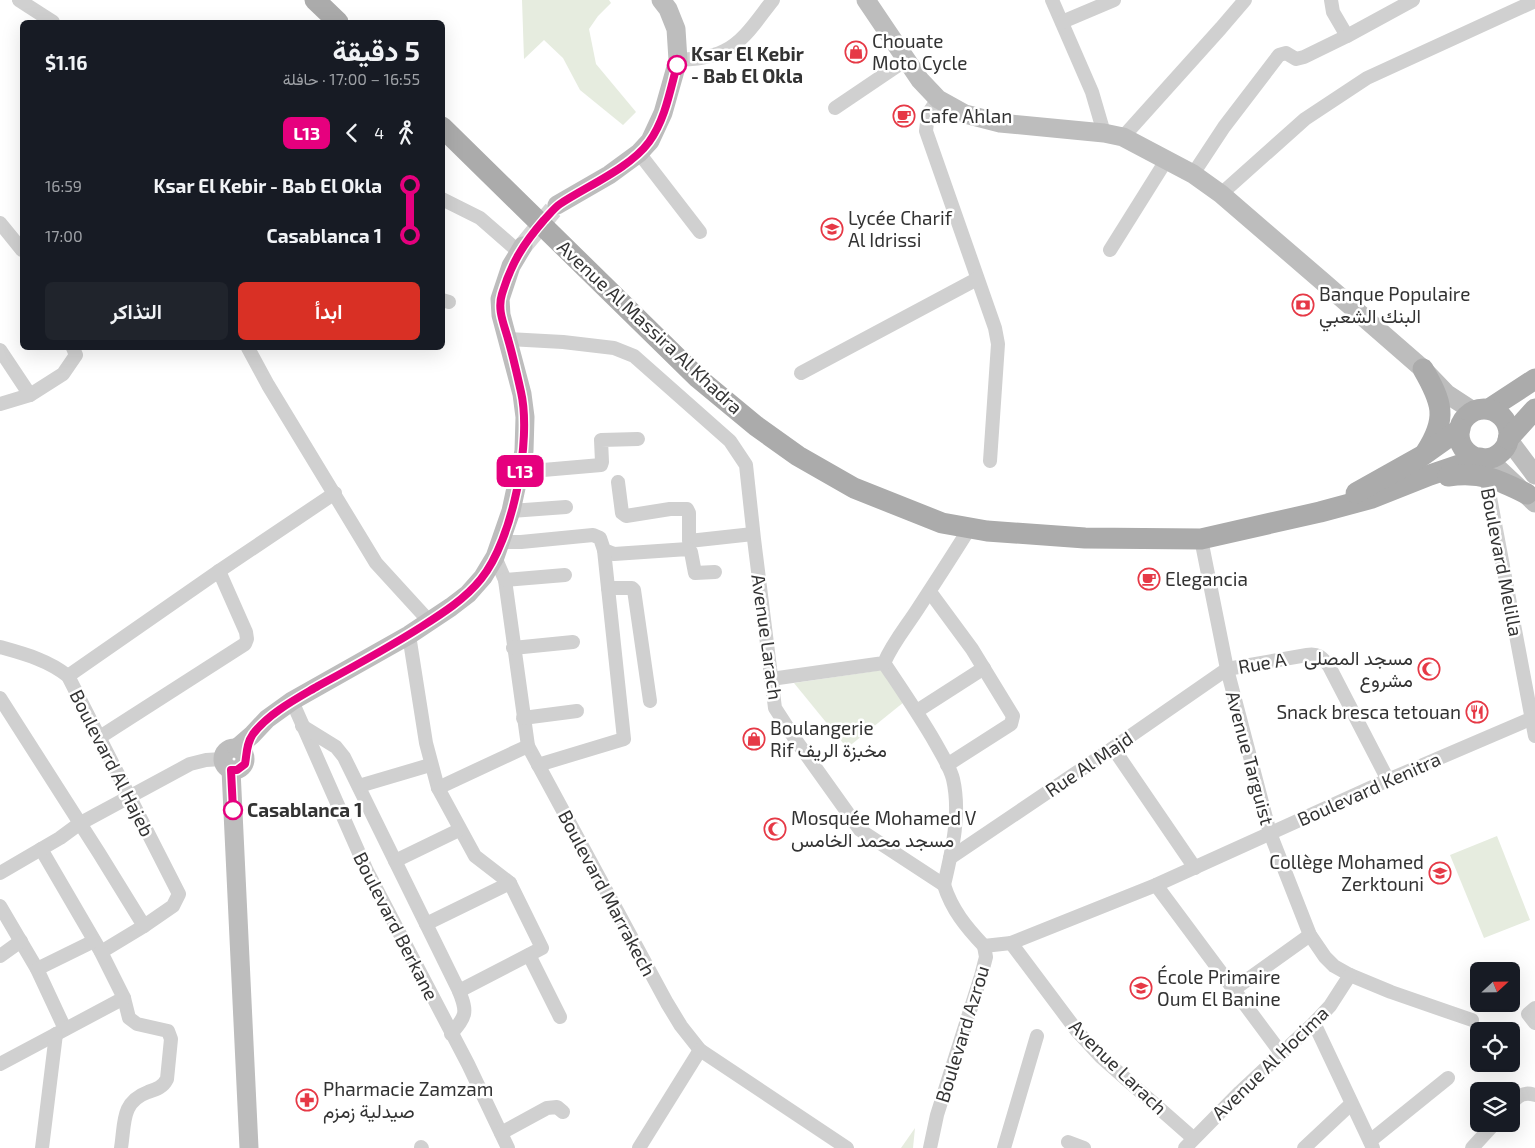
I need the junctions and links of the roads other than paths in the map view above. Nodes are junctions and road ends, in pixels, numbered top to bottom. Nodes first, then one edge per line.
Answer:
1 (19, 0) edge
2 (315, 0) edge
3 (661, 0) edge
4 (773, 0) edge
5 (866, 0) edge
6 (1052, 0) edge
7 (1114, 0) edge
8 (1331, 0) edge
9 (1413, 0) edge
10 (1535, 1) edge
11 (1238, 3) edge
12 (50, 20) edge
13 (336, 20) edge
14 (1062, 22) junction
15 (1347, 36) junction
16 (678, 60) junction
17 (906, 60) junction
18 (938, 99) junction
19 (835, 108) dead end
20 (445, 130) edge
21 (1114, 135) junction
22 (639, 153) junction
23 (1167, 159) junction
24 (1193, 174) junction
25 (1221, 194) junction
26 (445, 200) edge
27 (557, 205) tunnel mouth
28 (0, 223) edge
29 (700, 232) dead end
30 (20, 248) edge
31 (521, 249) joint
32 (1110, 250) dead end
33 (977, 279) junction
34 (508, 339) junction
35 (0, 350) edge
36 (74, 350) edge
37 (249, 350) edge
38 (1423, 369) junction
39 (801, 372) dead end
40 (1535, 379) edge
41 (30, 395) junction
42 (0, 404) edge
43 (1535, 409) edge
44 (1471, 418) junction
45 (1508, 438) junction
46 (638, 439) dead end
47 (1426, 452) junction
48 (990, 461) dead end
49 (1484, 464) junction
50 (520, 472) junction
51 (1535, 475) edge
52 (618, 482) dead end
53 (335, 493) junction
54 (1531, 499) edge
55 (566, 507) dead end
56 (511, 511) junction
57 (1320, 512) junction
58 (969, 529) junction
59 (753, 534) junction
60 (1200, 539) junction
61 (689, 546) junction
62 (498, 550) junction
63 (604, 550) junction
64 (219, 571) junction
65 (715, 572) dead end
66 (565, 574) dead end
67 (505, 580) junction
68 (608, 588) junction
69 (930, 592) junction
70 (429, 622) junction
71 (409, 634) junction
72 (574, 642) dead end
73 (0, 647) edge
74 (513, 648) junction
75 (884, 663) junction
76 (984, 668) junction
77 (1227, 669) junction
78 (68, 676) junction
79 (771, 679) junction
80 (0, 698) edge
81 (292, 701) junction
82 (650, 701) dead end
83 (577, 711) dead end
84 (917, 711) junction
85 (1533, 717) edge
86 (523, 718) junction
87 (302, 726) junction
88 (1535, 736) edge
89 (100, 737) junction
90 (528, 746) junction
91 (1113, 748) junction
92 (234, 758) junction
93 (947, 764) junction
94 (430, 765) junction
95 (538, 766) junction
96 (1388, 780) junction
97 (358, 786) junction
98 (438, 788) junction
99 (128, 797) junction
100 (80, 824) junction
101 (460, 830) junction
102 (1270, 833) junction
103 (41, 849) junction
104 (950, 858) junction
105 (395, 861) junction
106 (1195, 868) junction
107 (0, 873) edge
108 (510, 883) junction
109 (944, 885) junction
110 (1156, 885) junction
111 (0, 906) edge
112 (426, 924) junction
113 (144, 926) junction
114 (1310, 935) junction
115 (21, 941) junction
116 (1011, 943) junction
117 (97, 946) junction
118 (984, 946) junction
119 (528, 955) junction
120 (0, 956) edge
121 (37, 969) junction
122 (1350, 975) junction
123 (1233, 990) junction
124 (459, 991) junction
125 (124, 998) junction
126 (560, 1017) dead end
127 (1472, 1020) dead end
128 (1314, 1023) junction
129 (61, 1031) junction
130 (451, 1034) junction
131 (1037, 1036) dead end
132 (700, 1050) junction
133 (1281, 1053) junction
134 (0, 1064) edge
135 (1448, 1078) dead end
136 (1520, 1095) edge
137 (1535, 1095) edge
138 (1351, 1104) junction
139 (563, 1112) dead end
140 (1487, 1132) edge
141 (501, 1133) junction
142 (1068, 1142) dead end
143 (1189, 1143) edge
144 (1371, 1145) edge
145 (42, 1148) edge
146 (122, 1148) edge
147 (249, 1148) edge
148 (508, 1148) edge
149 (639, 1148) edge
150 (847, 1148) edge
151 (930, 1148) edge
152 (1004, 1148) edge
153 (1084, 1148) edge
154 (1304, 1148) edge
155 (1472, 1148) edge

1 - 12 street
2 - 13 main road
3 - 16 street
4 - 16 street
5 - 17 street
6 - 14 street
7 - 14 street
8 - 15 street
9 - 15 street
10 - 25 street
11 - 21 street
14 - 21 street
15 - 24 street
16 - 22 street
17 - 18 street
17 - 19 street
18 - 21 street
18 - 33 street
20 - 58 main road, Avenue Al Massira Al Khadra
21 - 23 street
22 - 27 street
22 - 29 street
23 - 24 street
23 - 32 street
24 - 25 street
25 - 38 street
26 - 31 street
28 - 30 street
31 - 34 street
33 - 39 street
33 - 48 street
34 - 50 street
34 - 59 street, Avenue Larach
35 - 41 street
36 - 41 street
37 - 53 street
38 - 44 street
38 - 47 main road
40 - 44 main road, Avenue Al Massira Al Khadra
41 - 42 street
43 - 45 main road
44 - 45 main road
44 - 47 main road, Avenue Al Massira Al Khadra
44 - 49 main road
45 - 49 main road
45 - 51 street
46 - 50 street
47 - 57 main road, Avenue Al Massira Al Khadra
49 - 54 main road
49 - 57 main road, Avenue Al Massira Al Khadra
49 - 85 street, Boulevard Melilla
50 - 56 street
52 - 61 street
53 - 64 street
53 - 70 street
55 - 56 street
56 - 62 street
57 - 60 main road, Avenue Al Massira Al Khadra
58 - 60 main road, Avenue Al Massira Al Khadra
58 - 69 street
59 - 61 street
59 - 79 street, Avenue Larach
60 - 77 street, Avenue Targuist
61 - 63 street
61 - 65 street
62 - 63 street
62 - 67 street, Boulevard Marrakech
62 - 70 street
63 - 68 street
64 - 78 street
64 - 89 street
66 - 67 street
67 - 74 street, Boulevard Marrakech
68 - 82 street
68 - 95 street
69 - 75 street
69 - 76 street
70 - 71 street
71 - 81 street
71 - 94 street
72 - 74 street
73 - 78 street, Boulevard Al Hajeb
74 - 86 street, Boulevard Marrakech
75 - 79 street
75 - 84 street
76 - 84 street
76 - 93 street
77 - 91 street, Rue Al Majd
77 - 96 street, Rue A
77 - 102 street, Avenue Targuist
78 - 89 street, Boulevard Al Hajeb
79 - 109 street, Avenue Larach
80 - 100 street
81 - 87 street, Boulevard Berkane
81 - 92 street
83 - 86 street
84 - 93 street
85 - 88 street, Boulevard Melilla
85 - 96 street, Boulevard Kenitra
86 - 90 street, Boulevard Marrakech
87 - 97 street
87 - 130 street, Boulevard Berkane
89 - 99 street, Boulevard Al Hajeb
90 - 95 street, Boulevard Marrakech
90 - 98 street
91 - 104 street, Rue Al Majd
91 - 106 street
92 - 99 street
92 - 147 street
93 - 104 street
94 - 97 street
94 - 98 street
95 - 132 street, Boulevard Marrakech
96 - 102 street, Boulevard Kenitra
97 - 105 street
98 - 101 street
99 - 100 street
99 - 113 street, Boulevard Al Hajeb
100 - 103 street
100 - 113 street
101 - 105 street
101 - 108 street
102 - 106 street, Boulevard Kenitra
102 - 114 street, Avenue Targuist
103 - 107 street
103 - 117 street
104 - 109 street
105 - 112 street
106 - 110 street, Boulevard Kenitra
108 - 112 street
108 - 119 street
109 - 118 street
110 - 116 street, Boulevard Kenitra
110 - 123 street
111 - 115 street
112 - 124 street
113 - 117 street
114 - 122 street, Avenue Targuist
114 - 123 street
115 - 120 street
115 - 121 street
116 - 118 street, Boulevard Azrou
116 - 143 street, Avenue Larach
117 - 121 street
117 - 125 street
118 - 151 street, Boulevard Azrou
119 - 124 street
119 - 126 street
121 - 129 street
122 - 127 street, Avenue Targuist
122 - 128 street, Avenue Al Hocima
123 - 133 street
124 - 130 street
125 - 129 street
125 - 146 street
128 - 133 street, Avenue Al Hocima
128 - 138 street
129 - 134 street
129 - 145 street
130 - 141 street, Boulevard Berkane
131 - 152 street
132 - 149 street
132 - 150 street, Boulevard Marrakech
133 - 143 street, Avenue Al Hocima
135 - 144 street
136 - 137 street
138 - 144 street
138 - 154 street
139 - 141 street
140 - 155 street
141 - 148 street, Boulevard Berkane
142 - 153 street

